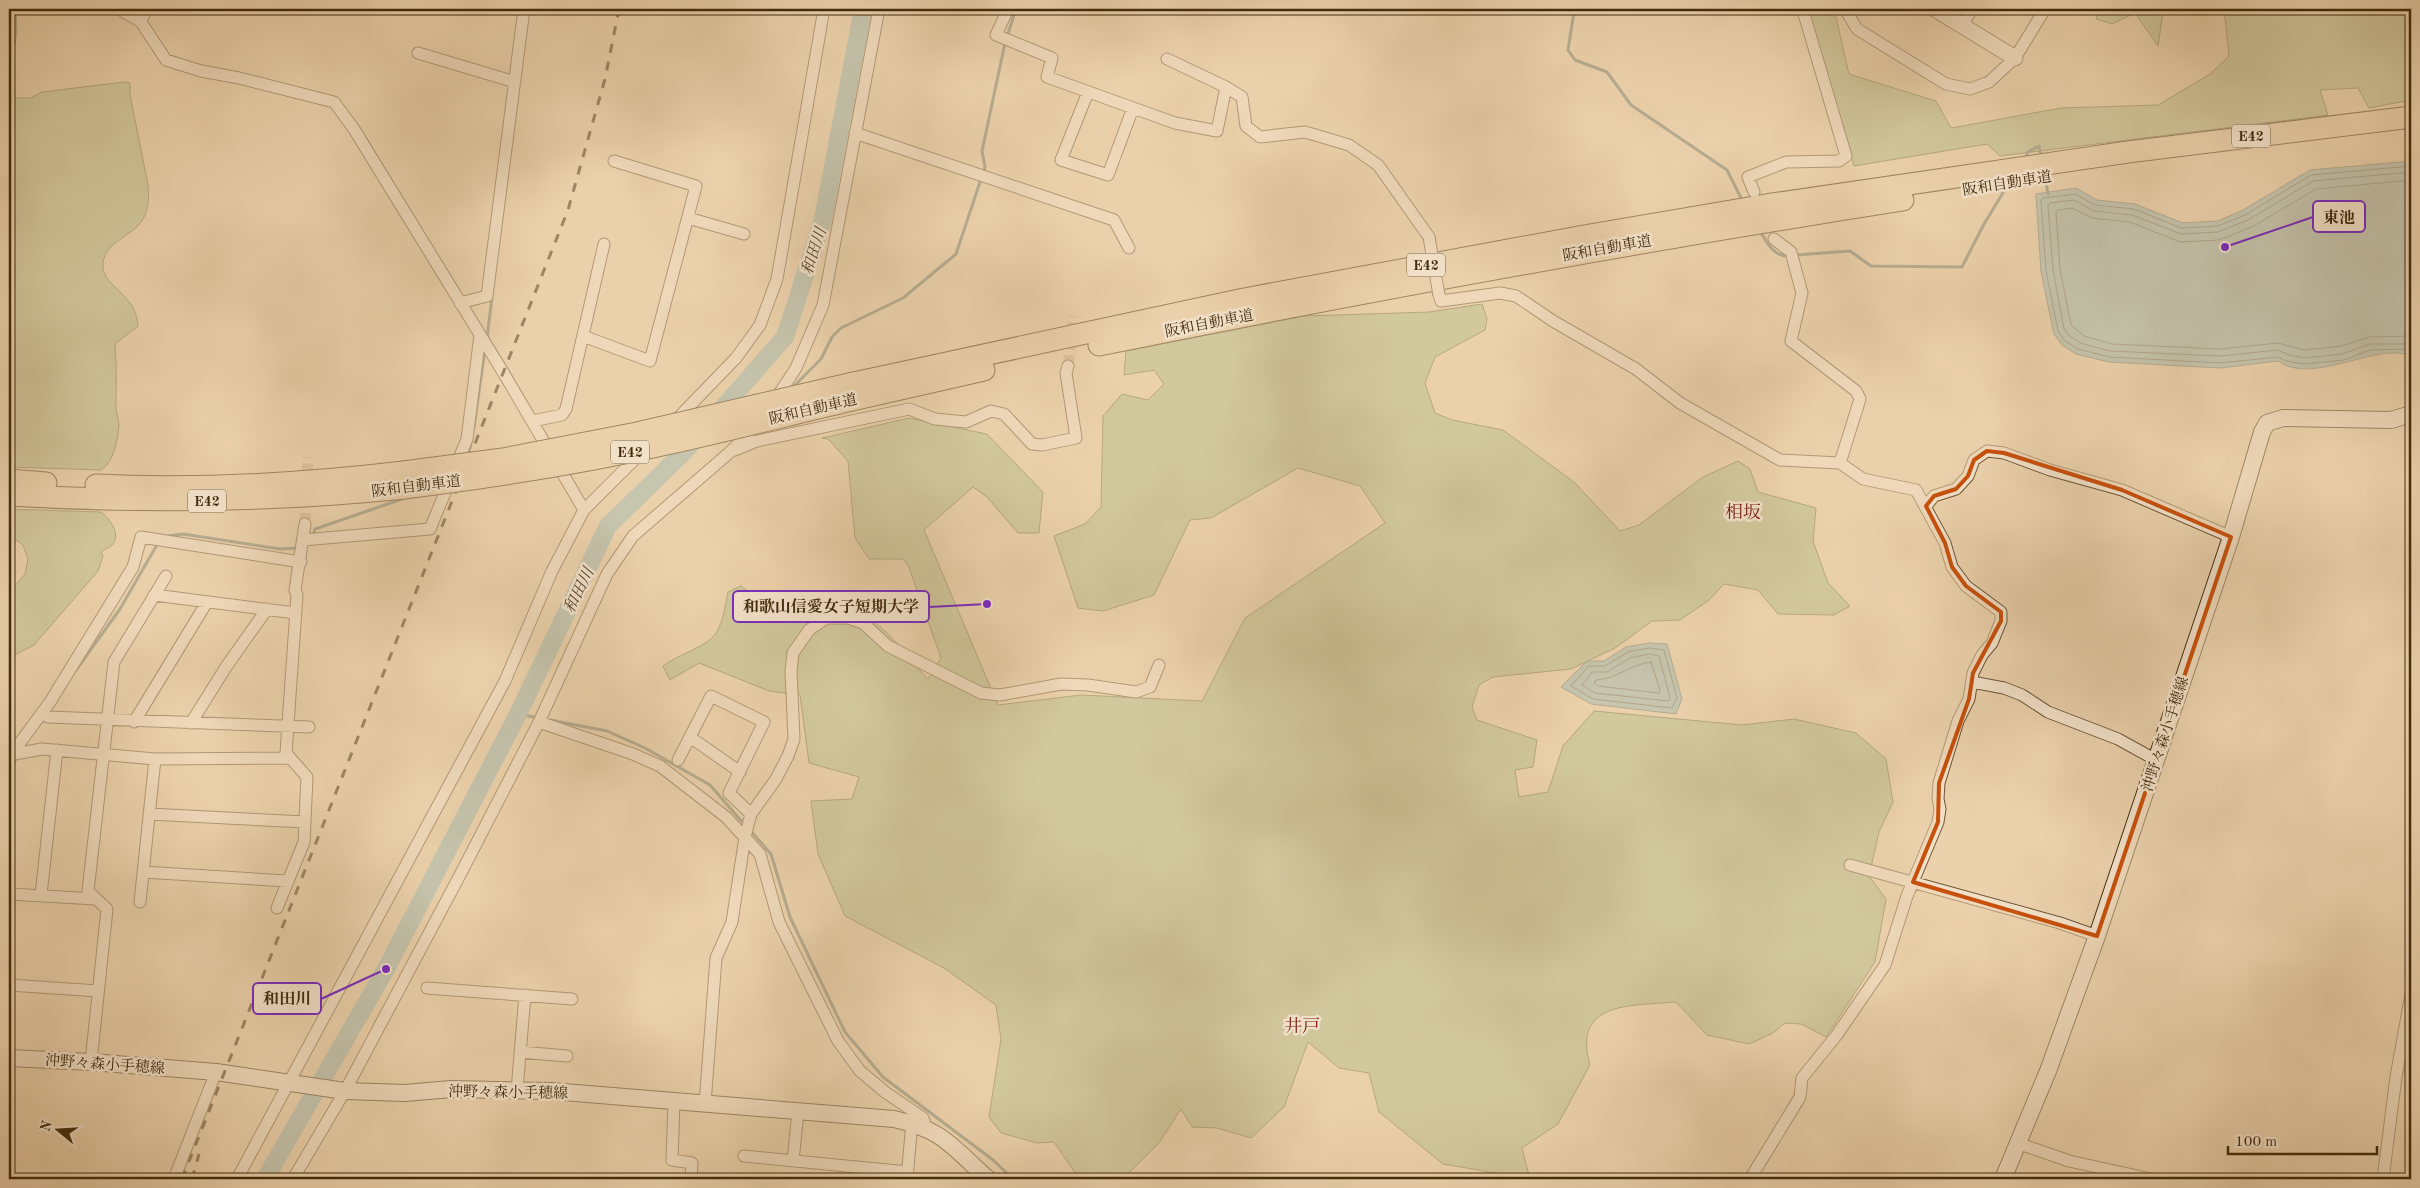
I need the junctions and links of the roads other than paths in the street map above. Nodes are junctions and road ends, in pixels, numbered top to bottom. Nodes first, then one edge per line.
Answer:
1 (119, 9) edge
2 (146, 9) edge
3 (524, 9) edge
4 (824, 9) edge
5 (879, 9) edge
6 (1008, 9) edge
7 (1800, 9) edge
8 (1845, 9) edge
9 (1935, 9) edge
10 (1972, 9) edge
11 (2045, 9) edge
12 (141, 22) junction
13 (1962, 25) junction
14 (418, 53) dead end
15 (2016, 58) junction
16 (1167, 59) dead end
17 (515, 82) junction
18 (1226, 87) junction
19 (1088, 92) junction
20 (1133, 108) junction
21 (2411, 117) edge
22 (2411, 131) edge
23 (855, 133) junction
24 (614, 161) dead end
25 (2092, 164) junction
26 (1754, 192) dead end
27 (688, 218) junction
28 (744, 234) dead end
29 (1774, 239) dead end
30 (604, 244) dead end
31 (1128, 248) dead end
32 (460, 303) junction
33 (480, 335) junction
34 (583, 336) junction
35 (1068, 366) tunnel mouth
36 (2411, 414) edge
37 (532, 421) junction
38 (729, 453) junction
39 (1840, 463) junction
40 (9, 480) edge
41 (404, 480) junction
42 (9, 495) edge
43 (1926, 506) junction
44 (584, 510) junction
45 (304, 524) tunnel mouth
46 (2231, 537) junction
47 (303, 540) junction
48 (301, 562) junction
49 (166, 576) dead end
50 (154, 595) junction
51 (207, 602) junction
52 (267, 609) junction
53 (295, 613) junction
54 (1159, 665) dead end
55 (1972, 682) junction
56 (48, 717) dead end
57 (107, 721) junction
58 (134, 722) junction
59 (539, 722) junction
60 (191, 724) junction
61 (287, 727) junction
62 (309, 727) dead end
63 (690, 737) junction
64 (57, 750) junction
65 (10, 755) edge
66 (104, 755) junction
67 (290, 758) junction
68 (155, 759) junction
69 (678, 760) dead end
70 (2156, 760) junction
71 (740, 772) junction
72 (149, 814) junction
73 (751, 814) junction
74 (305, 822) junction
75 (745, 836) junction
76 (1850, 866) dead end
77 (143, 872) junction
78 (288, 881) junction
79 (1913, 882) junction
80 (9, 894) edge
81 (41, 895) junction
82 (96, 899) junction
83 (140, 902) dead end
84 (277, 908) dead end
85 (2097, 936) junction
86 (9, 985) edge
87 (427, 988) dead end
88 (98, 991) junction
89 (2411, 994) edge
90 (524, 995) junction
91 (572, 999) dead end
92 (520, 1052) junction
93 (567, 1056) dead end
94 (9, 1058) edge
95 (91, 1062) junction
96 (216, 1072) junction
97 (292, 1082) junction
98 (342, 1090) junction
99 (517, 1090) junction
100 (674, 1102) junction
101 (704, 1104) junction
102 (798, 1111) junction
103 (919, 1125) junction
104 (2017, 1143) junction
105 (744, 1156) dead end
106 (793, 1161) junction
107 (907, 1176) edge
108 (174, 1179) edge
109 (237, 1179) edge
110 (293, 1179) edge
111 (691, 1179) edge
112 (988, 1179) edge
113 (1750, 1179) edge
114 (2003, 1179) edge
115 (2151, 1179) edge
116 (2383, 1179) edge

1 - 12 street
2 - 12 street
3 - 17 street
4 - 44 street
5 - 23 street
6 - 19 street
7 - 26 street
8 - 15 street
9 - 13 street
10 - 13 street
11 - 15 street
12 - 32 street
13 - 15 street
14 - 17 street
16 - 18 street
17 - 32 street
18 - 20 street
18 - 39 street, bridge
19 - 20 street
19 - 20 street
21 - 25 highway, 阪和自動車道 / E42
22 - 25 highway, 阪和自動車道 / E42
23 - 31 street
23 - 38 street
24 - 27 street
25 - 41 highway, 阪和自動車道 / E42, bridge
27 - 28 street
27 - 34 street
29 - 39 street
30 - 34 street
32 - 33 street
33 - 37 street
33 - 47 street
34 - 37 street
35 - 38 street
36 - 46 main road, 沖野々森小手穂線
37 - 44 street
38 - 59 street
39 - 43 street
40 - 41 highway, 阪和自動車道 / E42
41 - 42 highway, 阪和自動車道 / E42
43 - 46 street
43 - 55 street
44 - 97 street
45 - 47 street
46 - 70 main road, 沖野々森小手穂線
47 - 48 street
48 - 53 street
48 - 65 street
49 - 50 street
50 - 51 street
50 - 57 street
51 - 52 street
51 - 58 street
52 - 53 street
52 - 60 street
53 - 61 street
54 - 73 street
55 - 70 street
55 - 79 street
56 - 57 street
57 - 58 street
57 - 66 street
58 - 60 street
59 - 75 street
59 - 98 street
60 - 61 street
61 - 62 street
61 - 67 street
63 - 69 street
63 - 71 street
63 - 71 street
64 - 65 street
64 - 66 street
64 - 81 street
66 - 68 street
66 - 82 street
67 - 68 street
67 - 74 street
68 - 72 street
70 - 85 main road, 沖野々森小手穂線
71 - 73 street
72 - 74 street
72 - 77 street
73 - 75 street
74 - 78 street
75 - 101 street
75 - 103 street
76 - 79 street
77 - 78 street
77 - 83 street
78 - 84 street
79 - 85 street
79 - 113 street
80 - 81 street
81 - 82 street
82 - 88 street
85 - 104 main road, 沖野々森小手穂線
86 - 88 street
87 - 90 street
88 - 95 street
89 - 116 street
90 - 91 street
90 - 92 street
92 - 93 street
92 - 99 street
94 - 95 main road, 沖野々森小手穂線
95 - 96 main road, 沖野々森小手穂線
96 - 97 main road, 沖野々森小手穂線
96 - 108 street
97 - 98 main road, 沖野々森小手穂線
97 - 109 street
98 - 99 main road, 沖野々森小手穂線
98 - 110 street
99 - 100 main road, 沖野々森小手穂線
100 - 101 main road, 沖野々森小手穂線
100 - 111 street
101 - 102 main road, 沖野々森小手穂線
102 - 103 main road, 沖野々森小手穂線
102 - 106 street
103 - 107 street
103 - 112 main road, 沖野々森小手穂線
104 - 114 main road, 沖野々森小手穂線
104 - 115 street
105 - 106 street
106 - 107 street

